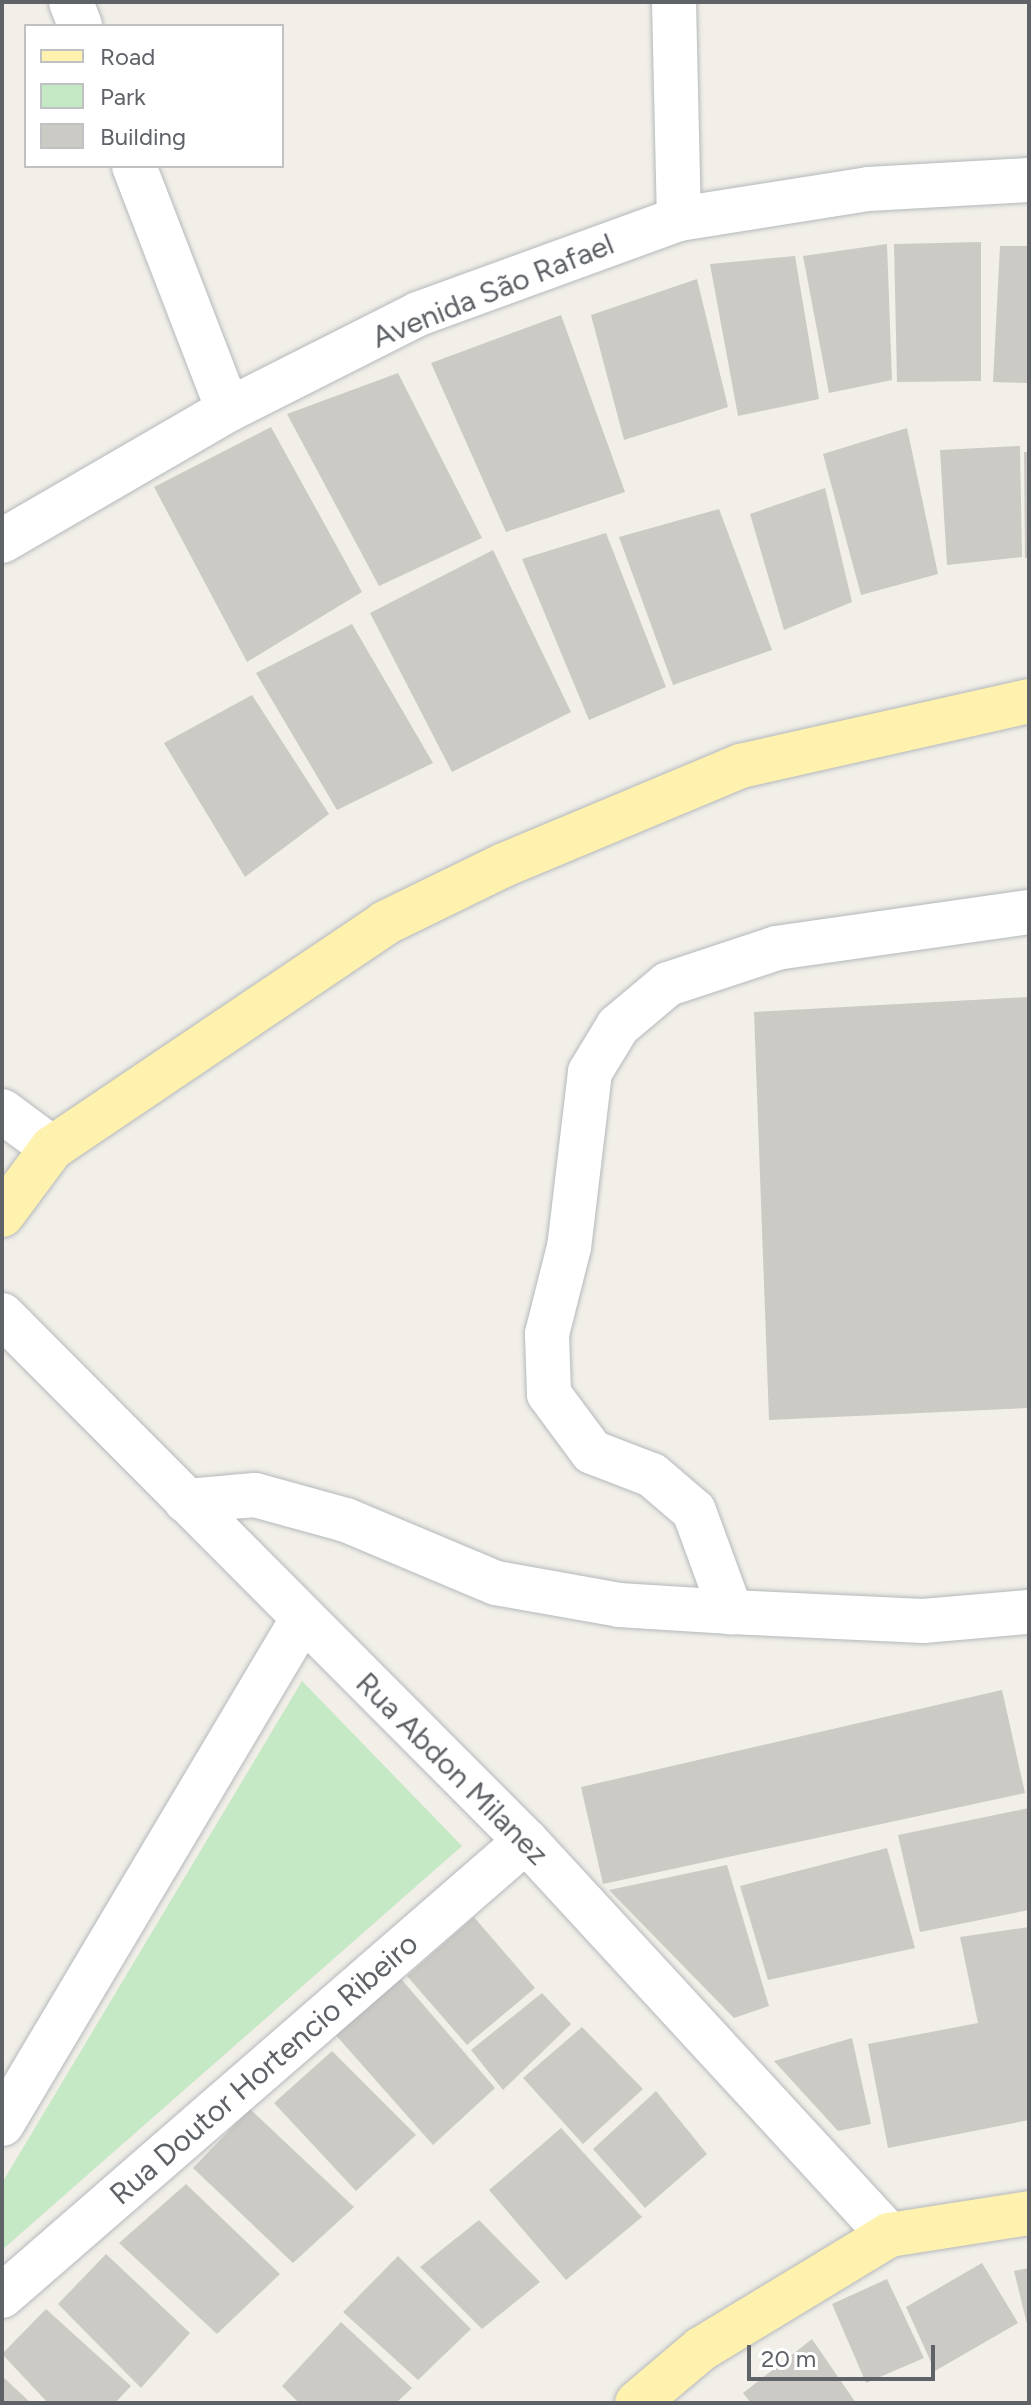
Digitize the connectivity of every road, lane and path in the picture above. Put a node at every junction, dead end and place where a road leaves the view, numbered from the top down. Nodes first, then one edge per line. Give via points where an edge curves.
1 (71, 2) edge
2 (674, 2) edge
3 (79, 24) edge
4 (135, 168) edge
5 (1029, 180) edge
6 (679, 219) junction
7 (228, 410) junction
8 (2, 541) edge
9 (1029, 701) edge
10 (1029, 912) edge
11 (2, 1111) edge
12 (52, 1148) junction
13 (2, 1215) edge
14 (2, 1315) edge
15 (186, 1501) junction
16 (731, 1612) junction
17 (1029, 1612) edge
18 (303, 1618) junction
19 (526, 1841) junction
20 (2, 2124) edge
21 (1029, 2213) edge
22 (889, 2235) junction
23 (2, 2296) edge
24 (637, 2403) edge

1 - 3 street
2 - 6 street
4 - 7 street
5 - 6 street, Avenida São Rafael via 868,189
6 - 7 street, Avenida São Rafael via 418,314
7 - 8 street, Avenida São Rafael
9 - 12 main road via 741,766 504,865 385,923
10 - 16 street via 777,948 668,984 618,1026 590,1072 569,1247 547,1334 549,1394 592,1452 652,1475 694,1511
11 - 12 street
12 - 13 main road
14 - 15 street, Rua Abdon Milanez
15 - 16 street via 255,1495 346,1520 496,1583 619,1605
15 - 18 street, Rua Abdon Milanez
16 - 17 street via 923,1621
18 - 19 street, Rua Abdon Milanez
18 - 20 street
19 - 22 street, Rua Abdon Milanez
19 - 23 street, Rua Doutor Hortencio Ribeiro
21 - 22 main road
22 - 24 main road via 701,2349

